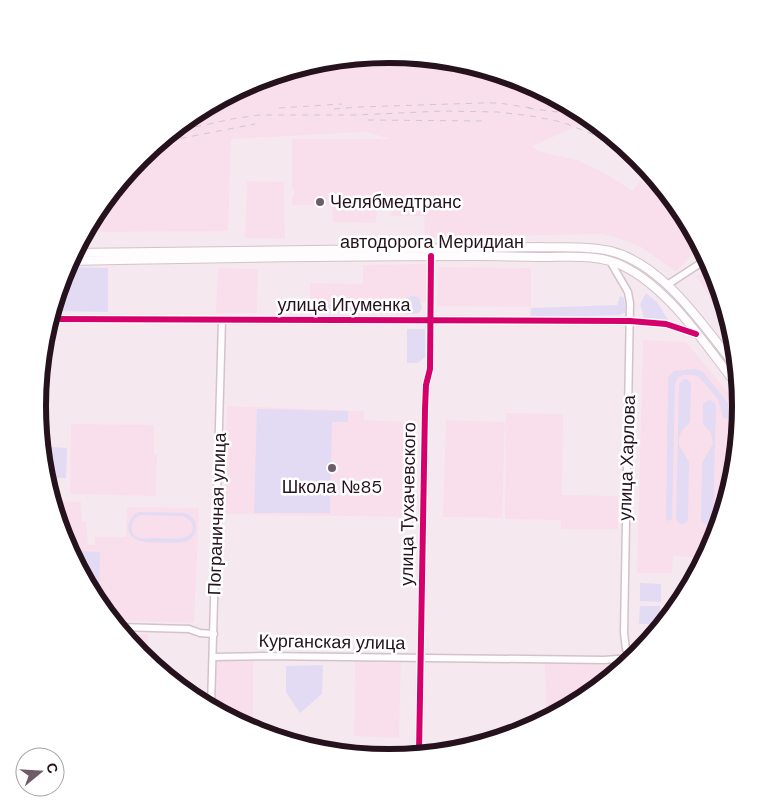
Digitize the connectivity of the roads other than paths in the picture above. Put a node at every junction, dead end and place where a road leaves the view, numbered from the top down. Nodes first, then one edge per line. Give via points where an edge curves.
1 (83, 253) edge
2 (431, 256) junction
3 (79, 261) edge
4 (610, 261) junction
5 (700, 263) edge
6 (667, 285) junction
7 (58, 319) edge
8 (222, 320) junction
9 (430, 320) junction
10 (630, 320) junction
11 (696, 334) junction
12 (728, 357) edge
13 (730, 377) edge
14 (127, 627) edge
15 (214, 634) junction
16 (627, 652) edge
17 (213, 657) junction
18 (420, 658) junction
19 (620, 659) edge
20 (211, 699) edge
21 (419, 747) edge

1 - 6 main road, автодорога Меридиан via 588,248 611,252 640,264
2 - 3 main road, автодорога Меридиан
2 - 4 main road, автодорога Меридиан via 577,257
2 - 9 street, улица Тухачевского
4 - 10 street, улица Харлова via 628,292
4 - 11 main road, автодорога Меридиан via 641,277 660,292
5 - 6 street
6 - 12 main road, автодорога Меридиан
7 - 8 street, улица Игуменка
8 - 9 street, улица Игуменка
8 - 15 street, Пограничная улица
9 - 10 street, улица Игуменка
9 - 18 street, улица Тухачевского
10 - 11 street, улица Игуменка via 666,324
10 - 16 street, улица Харлова via 624,634
11 - 13 main road, автодорога Меридиан
14 - 15 street via 189,629
15 - 17 street, Пограничная улица
17 - 18 street, Курганская улица
17 - 20 street, Пограничная улица
18 - 19 street, Курганская улица
18 - 21 street, улица Тухачевского

